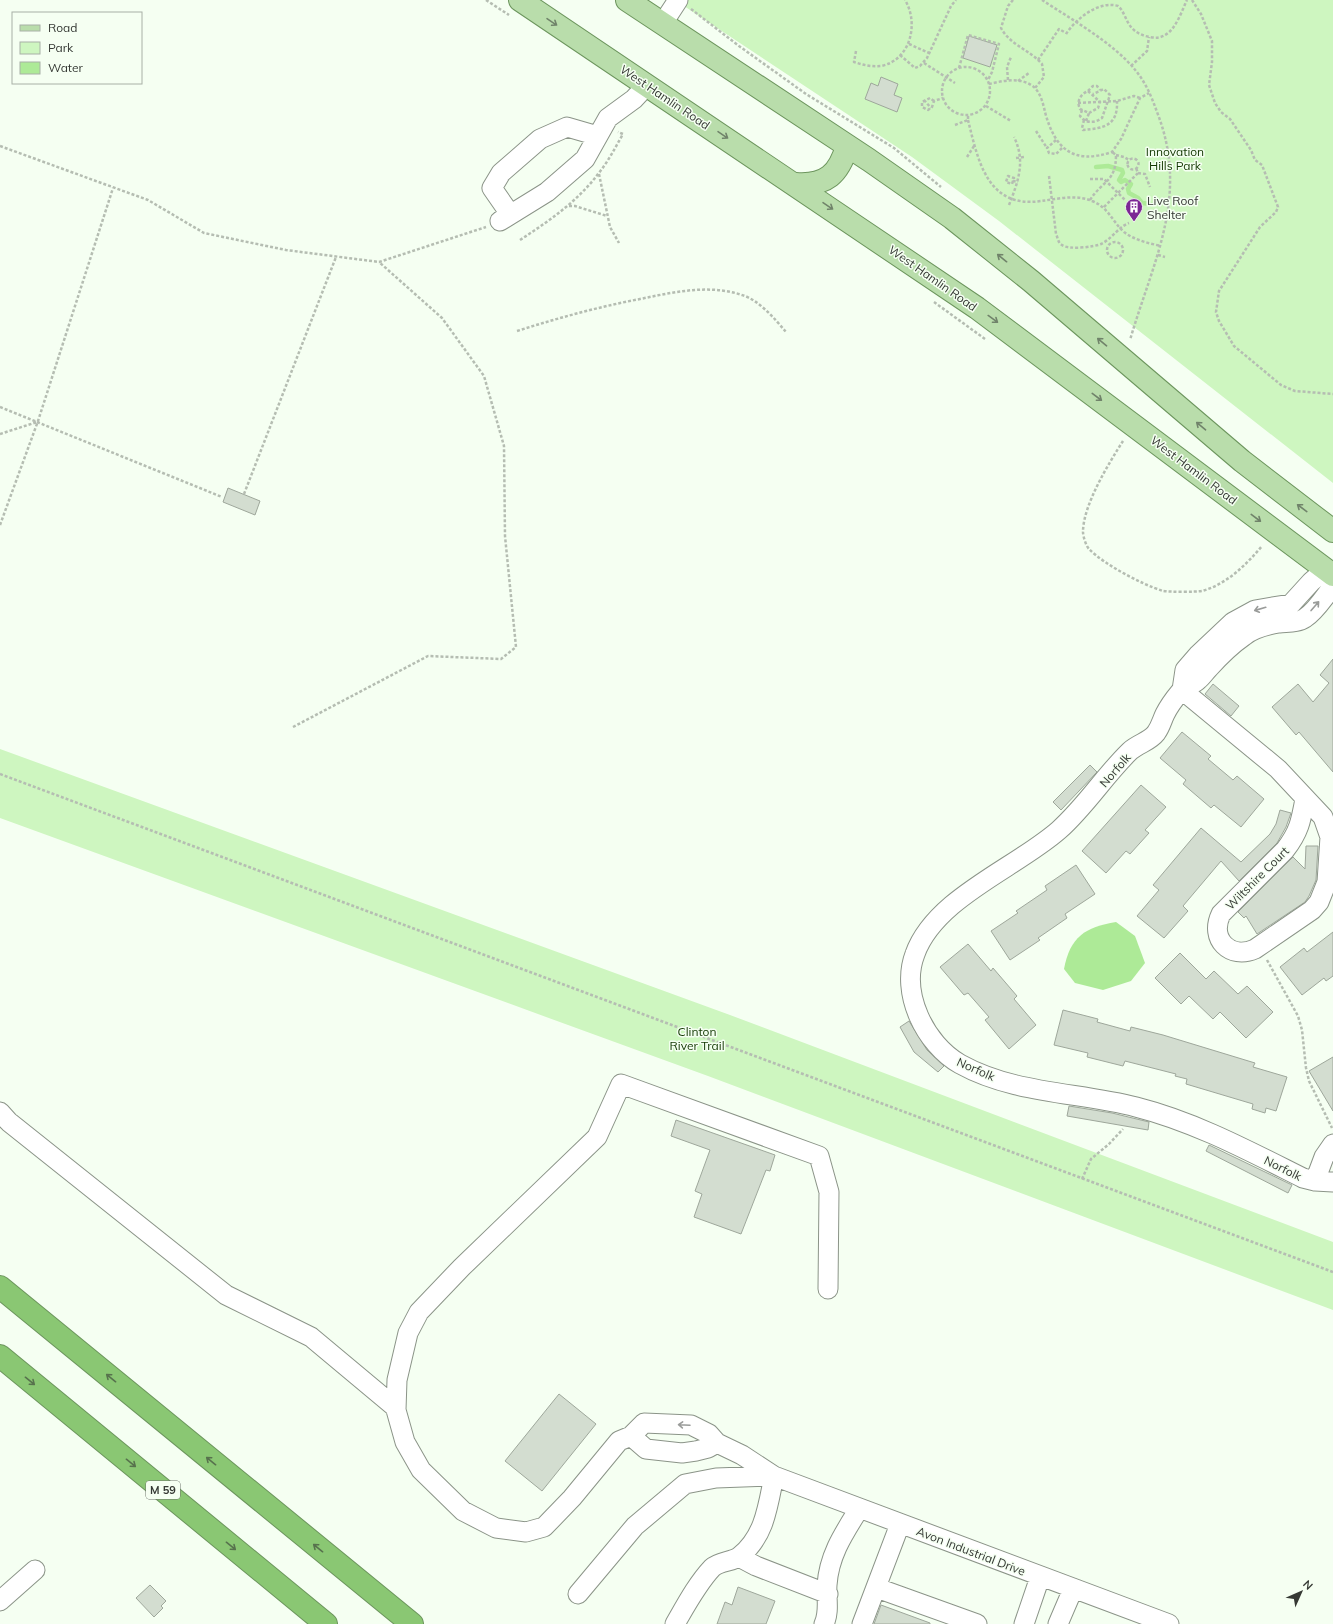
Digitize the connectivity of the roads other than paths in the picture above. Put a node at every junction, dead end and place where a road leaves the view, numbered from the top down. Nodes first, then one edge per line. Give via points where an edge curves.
1 (678, 0) edge
2 (640, 3) edge
3 (518, 4) edge
4 (663, 23) junction
5 (647, 85) junction
6 (598, 136) junction
7 (847, 146) junction
8 (796, 184) junction
9 (1333, 531) edge
10 (1331, 574) edge
11 (1182, 690) junction
12 (1304, 799) junction
13 (0, 1112) edge
14 (1333, 1144) edge
15 (1324, 1182) edge
16 (0, 1287) edge
17 (828, 1289) dead end
18 (0, 1356) edge
19 (396, 1408) junction
20 (631, 1436) junction
21 (717, 1443) junction
22 (774, 1476) junction
23 (860, 1509) junction
24 (900, 1524) junction
25 (739, 1557) junction
26 (35, 1570) dead end
27 (348, 1572) junction
28 (1040, 1577) junction
29 (877, 1588) junction
30 (1073, 1589) junction
31 (578, 1594) dead end
32 (828, 1594) junction
33 (0, 1601) edge
34 (326, 1624) edge
35 (412, 1624) edge
36 (420, 1624) edge
37 (674, 1624) edge
38 (824, 1624) edge
39 (862, 1624) edge
40 (977, 1624) edge
41 (1024, 1624) edge
42 (1058, 1624) edge
43 (1168, 1624) edge

1 - 4 street
2 - 4 main road
3 -> 5 main road, West Hamlin Road
4 - 7 main road
5 - 6 street via 634,99 608,118
5 -> 8 main road, West Hamlin Road
6 - 6 street via 585,159 546,192 505,218 492,188 501,173 540,139 567,127
7 - 8 main road via 840,165 830,176 815,184
9 -> 7 main road via 1242,461 998,254 928,201
8 -> 10 main road, West Hamlin Road via 990,317
10 - 11 street, Norfolk via 1311,582 1295,601 1290,614 1265,608 1243,616 1214,651 1199,680
11 - 12 street, Wiltshire Court via 1278,769
11 - 15 street, Norfolk via 1154,735 1130,751 1058,832 957,902 933,923 920,943 911,968 915,1004 929,1035 950,1057 962,1065 1007,1082 1044,1091 1099,1099 1170,1116 1210,1131 1303,1178
12 - 12 street, Wiltshire Court via 1323,818 1328,828 1330,852 1327,882 1319,902 1312,910 1247,953 1229,949 1219,937 1217,923 1221,914 1286,850 1299,829
13 - 19 street via 8,1122 226,1295 311,1337
14 - 15 street, Norfolk via 1324,1157
27 -> 16 highway
17 - 19 street via 829,1192 819,1156 621,1084 597,1137 462,1267 420,1312 408,1333 397,1380
18 -> 34 highway, M 59
19 - 20 street via 405,1442 421,1470 463,1511 496,1528 526,1532 544,1527 572,1498 619,1441
20 - 21 street via 646,1449 682,1453 696,1452
21 -> 20 street via 709,1434 691,1425 644,1423
21 - 22 street via 742,1455
22 - 23 street, Avon Industrial Drive
22 - 25 street via 766,1517 755,1541
22 - 31 street via 716,1478 685,1484 635,1526
23 - 24 street, Avon Industrial Drive
23 - 32 street via 840,1538 833,1555 827,1584
24 - 28 street, Avon Industrial Drive
24 - 29 street
25 - 32 street
25 - 37 street via 713,1566 689,1598
26 - 33 street
27 - 35 highway
27 - 36 highway
28 - 30 street, Avon Industrial Drive
28 - 41 street
29 - 39 street
29 - 40 street
30 - 42 street
30 - 43 street, Avon Industrial Drive
32 - 38 street

